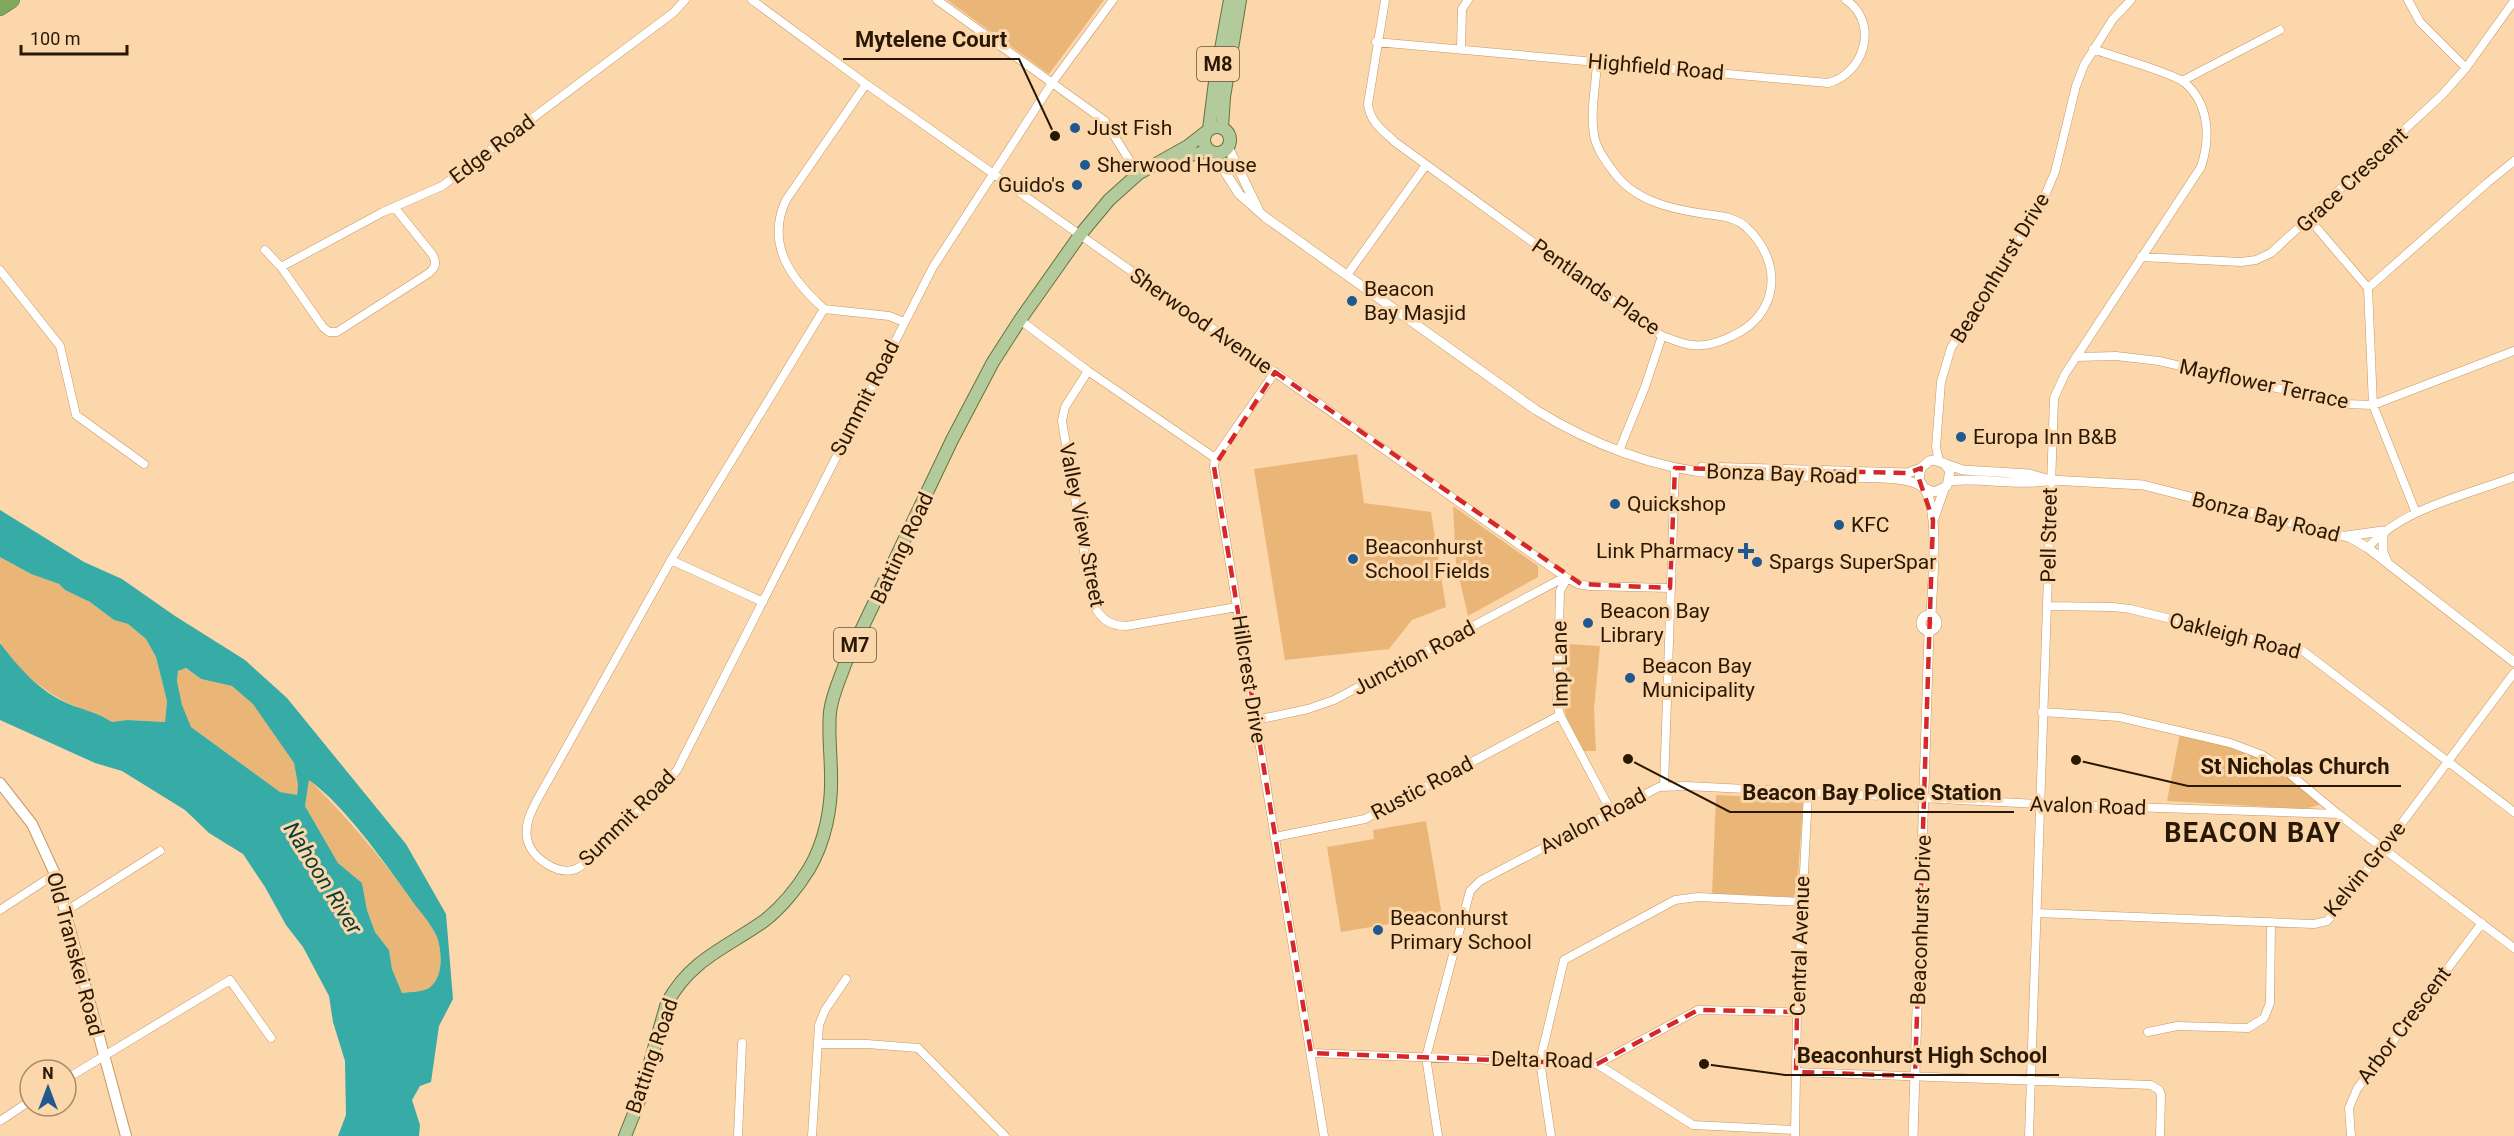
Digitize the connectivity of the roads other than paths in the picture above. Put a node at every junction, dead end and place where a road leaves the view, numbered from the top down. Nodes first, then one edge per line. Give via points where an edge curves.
1 (12, 0) edge
2 (685, 0) edge
3 (752, 0) edge
4 (937, 0) edge
5 (1113, 0) edge
6 (1230, 0) edge
7 (1240, 0) edge
8 (1385, 0) edge
9 (1468, 0) edge
10 (1846, 0) edge
11 (2131, 0) edge
12 (2408, 0) edge
13 (2514, 1) edge
14 (0, 8) edge
15 (2280, 30) dead end
16 (1376, 42) junction
17 (1461, 48) junction
18 (2093, 49) junction
19 (1597, 62) junction
20 (2466, 68) junction
21 (2182, 81) junction
22 (1052, 83) junction
23 (866, 84) junction
24 (1212, 129) junction
25 (1228, 147) junction
26 (1211, 152) junction
27 (2514, 161) edge
28 (1426, 165) junction
29 (1153, 166) junction
30 (993, 173) junction
31 (1138, 174) junction
32 (395, 208) junction
33 (1258, 209) junction
34 (2310, 220) junction
35 (1080, 235) junction
36 (265, 250) dead end
37 (2141, 257) junction
38 (281, 267) junction
39 (0, 270) edge
40 (1347, 275) junction
41 (2368, 288) junction
42 (824, 309) junction
43 (1020, 320) junction
44 (904, 322) junction
45 (1662, 336) junction
46 (2514, 351) edge
47 (2076, 357) junction
48 (1088, 371) junction
49 (1275, 372) junction
50 (2373, 405) junction
51 (1936, 447) junction
52 (1619, 451) junction
53 (1215, 458) junction
54 (1942, 462) junction
55 (144, 464) dead end
56 (1922, 466) junction
57 (1675, 468) junction
58 (2514, 477) edge
59 (2050, 480) junction
60 (1947, 485) junction
61 (1924, 488) junction
62 (2416, 513) junction
63 (1933, 520) junction
64 (2383, 531) junction
65 (2344, 536) junction
66 (2367, 548) junction
67 (671, 560) junction
68 (2388, 564) junction
69 (1566, 578) junction
70 (1670, 588) junction
71 (763, 602) junction
72 (2047, 606) junction
73 (1238, 607) junction
74 (2514, 662) edge
75 (2514, 674) edge
76 (2042, 712) junction
77 (1560, 716) junction
78 (1256, 720) junction
79 (2449, 762) junction
80 (0, 783) edge
81 (1664, 786) junction
82 (1808, 793) junction
83 (1925, 798) junction
84 (2040, 804) junction
85 (1611, 811) junction
86 (2514, 812) edge
87 (2338, 814) junction
88 (1275, 837) junction
89 (2384, 848) junction
90 (160, 851) dead end
91 (55, 874) junction
92 (1802, 902) junction
93 (0, 910) edge
94 (66, 911) junction
95 (2037, 914) junction
96 (2271, 922) junction
97 (2481, 923) junction
98 (2514, 948) edge
99 (846, 979) dead end
100 (1797, 1012) junction
101 (2148, 1032) dead end
102 (271, 1038) dead end
103 (742, 1042) dead end
104 (818, 1044) junction
105 (1311, 1053) junction
106 (103, 1056) junction
107 (1426, 1058) junction
108 (1540, 1061) junction
109 (1597, 1064) junction
110 (78, 1072) edge
111 (1796, 1072) junction
112 (1915, 1076) junction
113 (2032, 1080) junction
114 (18, 1109) edge
115 (0, 1121) edge
116 (1795, 1133) edge
117 (126, 1136) edge
118 (625, 1136) edge
119 (738, 1136) edge
120 (812, 1136) edge
121 (1005, 1136) edge
122 (1324, 1136) edge
123 (1438, 1136) edge
124 (1551, 1136) edge
125 (1913, 1136) edge
126 (2029, 1136) edge
127 (2160, 1136) edge
128 (2351, 1136) edge

1 - 14 highway
2 - 32 street, Edge Road via 673,13 442,186
3 - 23 street, Sherwood Avenue
4 - 22 street
5 - 22 street, Summit Road
6 - 24 main road, M8 via 1215,82
7 - 24 main road, M8 via 1224,98
8 - 16 street
9 - 17 street via 1461,9
10 - 19 street, Highfield Road via 1863,20 1863,51 1854,68 1828,83
11 - 18 street, Beaconhurst Drive
12 - 20 street via 2420,22
13 - 20 street, Grace Crescent
15 - 21 street
16 - 17 street, Highfield Road
16 - 28 street, Pentlands Place via 1368,101 1370,115 1395,142
17 - 19 street, Highfield Road
18 - 21 street
18 - 51 street, Beaconhurst Drive via 2076,86 2047,193 1946,359
19 - 45 street, Pentlands Place via 1593,133 1617,176 1649,201 1737,221 1754,234 1771,273 1771,290 1764,310 1743,331 1722,341 1700,345
20 - 34 street, Grace Crescent via 2434,104
21 - 37 street, Pell Street via 2205,112 2204,157
22 - 30 street, Summit Road
22 - 31 street via 1105,121
23 - 30 street, Sherwood Avenue
23 - 42 street via 786,200 779,222 780,252 800,285
24 - 25 main road via 1229,134
24 - 26 main road via 1204,144
24 - 29 main road, Batting Road
25 - 26 main road via 1222,152
25 - 33 street, Bonza Bay Road
26 - 29 main road, Batting Road
26 - 33 street, Bonza Bay Road via 1239,194
27 - 41 street
28 - 40 street
28 - 45 street, Pentlands Place
29 - 31 main road, Batting Road / M7
30 - 35 street, Sherwood Avenue
30 - 44 street, Summit Road via 933,267
31 - 35 main road, Batting Road / M7 via 1109,200
32 - 38 street, Edge Road
32 - 38 street via 432,254 434,268 340,331 329,332 323,327
33 - 40 street, Bonza Bay Road
34 - 37 street, Grace Crescent via 2271,253 2256,260 2217,262
34 - 41 street
35 - 43 main road, Batting Road / M7
35 - 49 street, Sherwood Avenue
36 - 38 street
37 - 47 street, Pell Street
39 - 55 street via 60,346 76,415
40 - 52 street, Bonza Bay Road via 1536,411
41 - 50 street
42 - 44 street via 889,316
42 - 67 street, Summit Road
43 - 48 street
43 - 118 main road, Batting Road / M7 via 952,440 845,664 829,726 830,799 818,851 798,884 770,916 704,958 673,993
44 - 71 street, Summit Road
45 - 52 street
46 - 50 street, Mayflower Terrace
47 - 50 street, Mayflower Terrace via 2149,360 2346,404
47 - 59 street, Pell Street via 2054,398
48 - 53 street
48 - 73 street, Valley View Street via 1065,407 1062,421 1097,614 1121,626
49 - 53 street
49 - 69 street, Sherwood Avenue
50 - 62 street
51 - 54 street, Beaconhurst Drive
51 - 56 street
52 - 57 street, Bonza Bay Road
53 - 73 street, Hillcrest Drive
54 - 56 street via 1934,460
54 - 59 street, Bonza Bay Road via 1963,470 2029,474
54 - 60 street via 1950,471
56 - 57 street, Bonza Bay Road via 1908,472
56 - 61 street via 1918,479
57 - 61 street, Bonza Bay Road via 1718,474 1909,481
57 - 70 street
58 - 62 street
59 - 60 street, Bonza Bay Road via 1966,480
59 - 65 street, Bonza Bay Road via 2143,485
59 - 72 street, Pell Street
60 - 61 street via 1934,492
60 - 63 street
61 - 63 street
62 - 64 street
63 - 83 street, Beaconhurst Drive via 1930,615 1936,626 1929,631
64 - 65 street
64 - 66 street
64 - 68 street via 2383,552
65 - 66 street, Bonza Bay Road
66 - 68 street, Bonza Bay Road
67 - 71 street
67 - 71 street, Summit Road via 528,820 530,847 553,867 570,870 582,865 672,776
68 - 74 street, Bonza Bay Road
69 - 70 street, Sherwood Avenue via 1589,586
69 - 77 street, Imp Lane via 1560,591 1557,653
69 - 78 street, Junction Road via 1334,700
70 - 81 street
72 - 76 street, Pell Street
72 - 79 street, Oakleigh Road via 2130,609 2296,648 2318,660
73 - 78 street, Hillcrest Drive
75 - 79 street, Kelvin Grove
76 - 84 street, Pell Street
76 - 87 street via 2119,717 2230,743 2272,761
77 - 85 street, Imp Lane
77 - 88 street, Rustic Road via 1365,819
78 - 88 street, Hillcrest Drive
79 - 86 street, Oakleigh Road
79 - 89 street, Kelvin Grove
80 - 91 main road, Old Transkei Road via 28,818
81 - 82 street, Avalon Road
81 - 85 street, Avalon Road
82 - 83 street, Avalon Road
82 - 92 street, Central Avenue
83 - 84 street, Avalon Road
83 - 112 street, Beaconhurst Drive
84 - 87 street, Avalon Road
84 - 95 street, Pell Street
85 - 107 street, Avalon Road via 1472,888
87 - 89 street
88 - 105 street, Hillcrest Drive
89 - 96 street, Kelvin Grove via 2327,921
89 - 97 street
90 - 94 street
91 - 93 street
91 - 94 main road, Old Transkei Road
92 - 100 street, Central Avenue
92 - 108 street via 1698,897 1675,900 1570,956 1563,964
94 - 106 main road, Old Transkei Road
95 - 96 street, Kelvin Grove
95 - 113 street, Pell Street
96 - 101 street via 2270,1003 2268,1013 2259,1022 2248,1028 2176,1026
97 - 98 street
97 - 128 street, Arbor Crescent via 2356,1089 2349,1108
99 - 104 street via 820,1020
100 - 109 street, Delta Road via 1698,1010
100 - 111 street, Central Avenue
102 - 106 street via 230,980
103 - 119 street
104 - 120 street
104 - 121 street via 918,1048
105 - 107 street, Delta Road
105 - 122 street, Hillcrest Drive
106 - 110 street
106 - 117 main road, Old Transkei Road
107 - 108 street, Delta Road
107 - 123 street, Avalon Road
108 - 109 street, Delta Road
108 - 124 street
109 - 116 street via 1693,1125
111 - 112 street
111 - 116 street, Central Avenue
112 - 113 street
112 - 125 street, Beaconhurst Drive
113 - 126 street, Pell Street
113 - 127 street via 2155,1087 2161,1095
114 - 115 street

